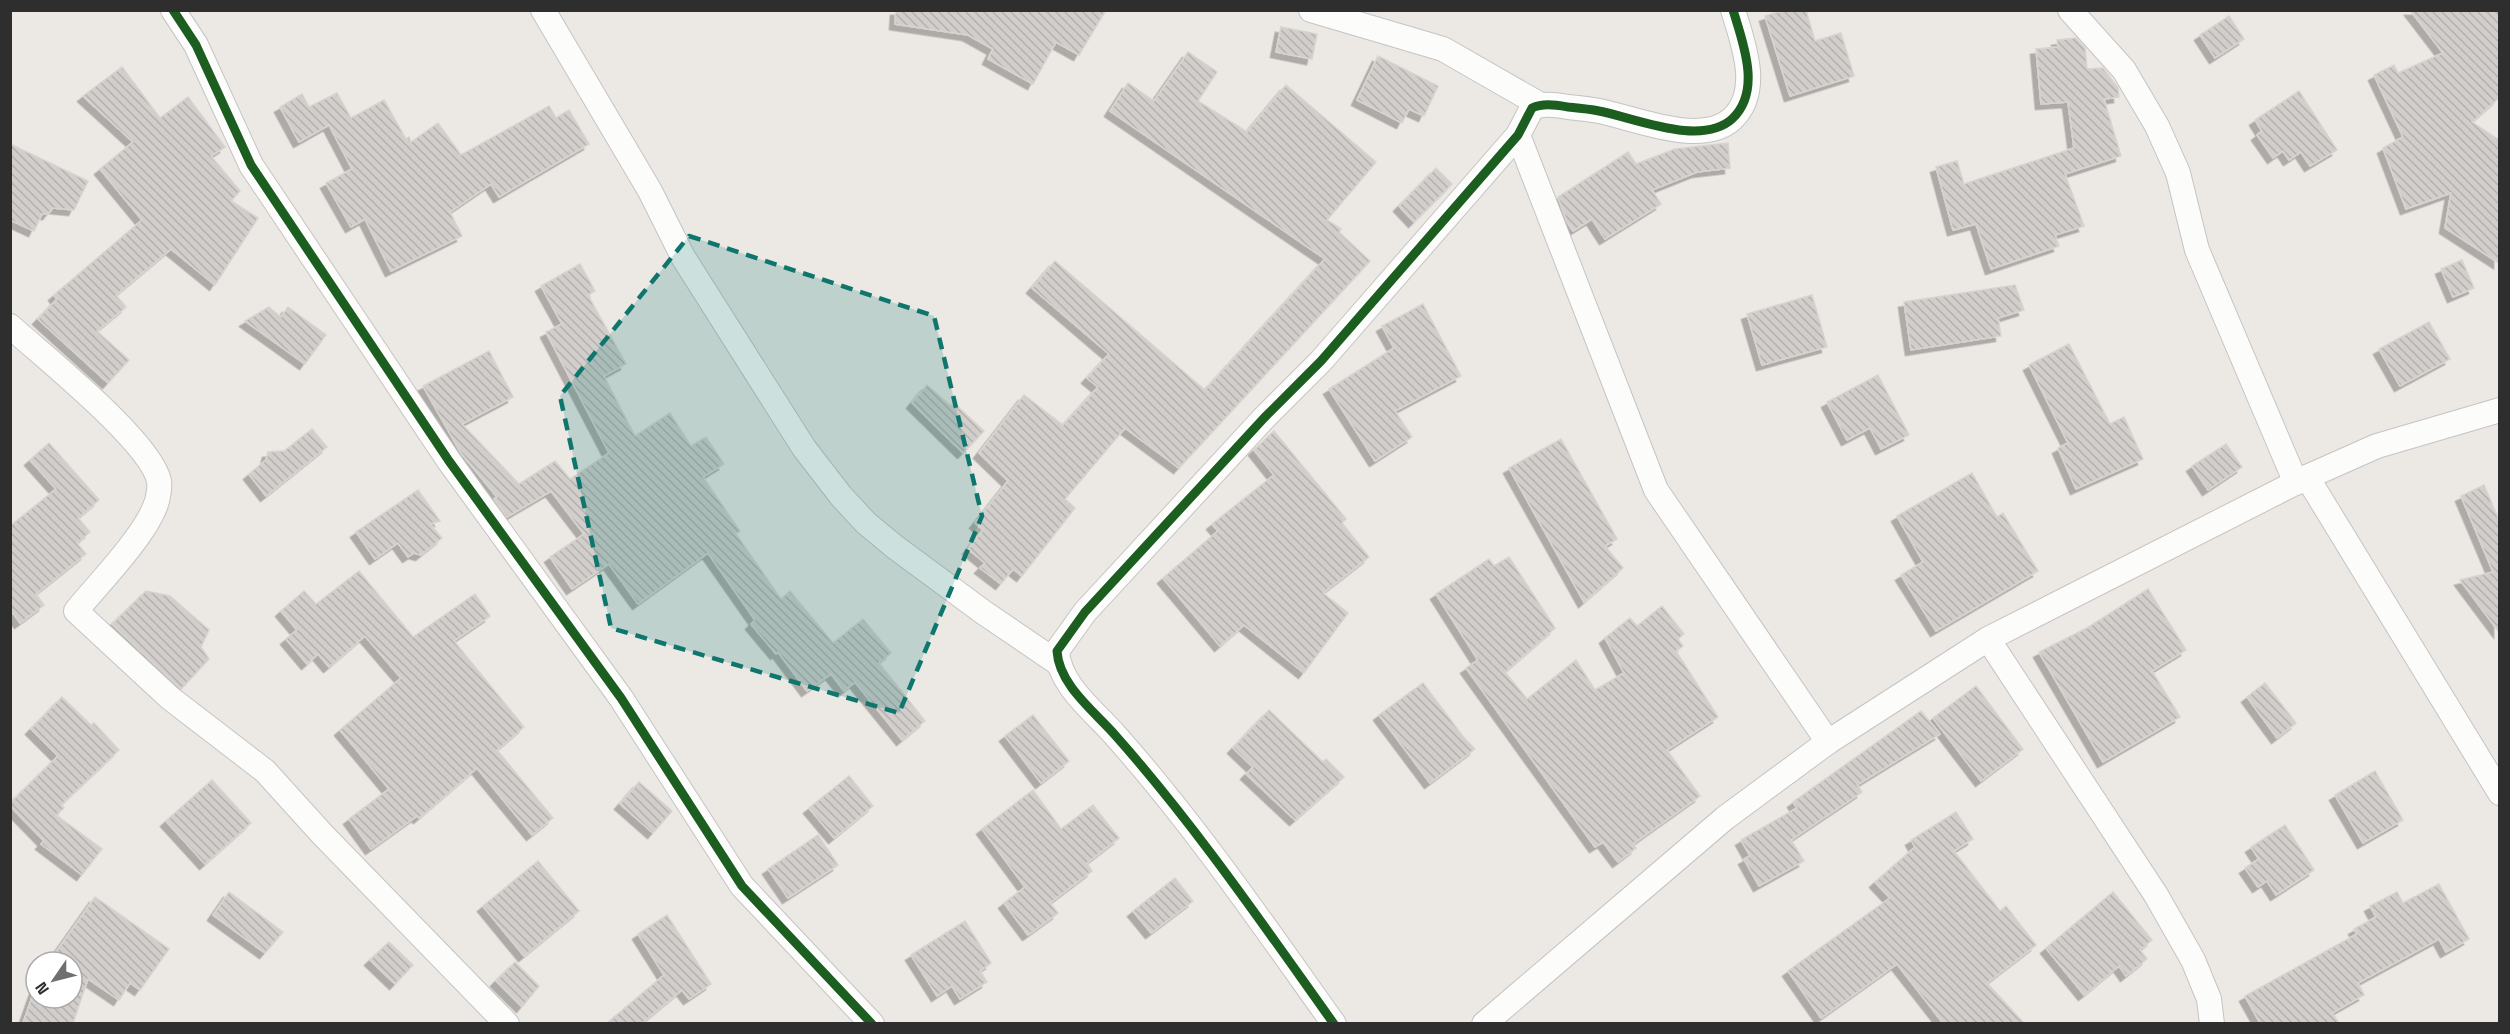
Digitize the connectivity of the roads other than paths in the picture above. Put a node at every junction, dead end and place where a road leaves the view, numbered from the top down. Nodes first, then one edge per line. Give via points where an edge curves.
1 (173, 10) edge
2 (543, 10) edge
3 (1311, 10) edge
4 (1733, 10) edge
5 (2070, 10) edge
6 (1539, 104) junction
7 (1518, 135) junction
8 (10, 326) edge
9 (2499, 410) edge
10 (2301, 480) junction
11 (1988, 639) junction
12 (1058, 663) junction
13 (1828, 742) junction
14 (2499, 793) edge
15 (507, 1023) edge
16 (872, 1023) edge
17 (1334, 1023) edge
18 (1484, 1023) edge
19 (2212, 1023) edge

1 - 16 street via 196,45 251,165 449,460 621,698 742,886
2 - 12 street via 650,191 683,257 804,448 841,496 895,546
3 - 6 street via 1443,49
4 - 6 street via 1747,57 1748,79 1740,111 1717,129 1663,128 1599,111
5 - 10 street via 2124,70 2157,126 2178,173 2197,250
6 - 7 street via 1532,108
7 - 12 street via 1321,361 1085,612 1057,651
7 - 13 street via 1656,490
8 - 15 street via 124,429 159,482 156,505 135,538 76,611 170,698 264,771
9 - 10 street via 2377,446
10 - 11 street
10 - 14 street
11 - 13 street
11 - 19 street via 2157,895 2193,960 2209,999
12 - 17 street via 1076,692 1144,767
13 - 18 street via 1725,818

